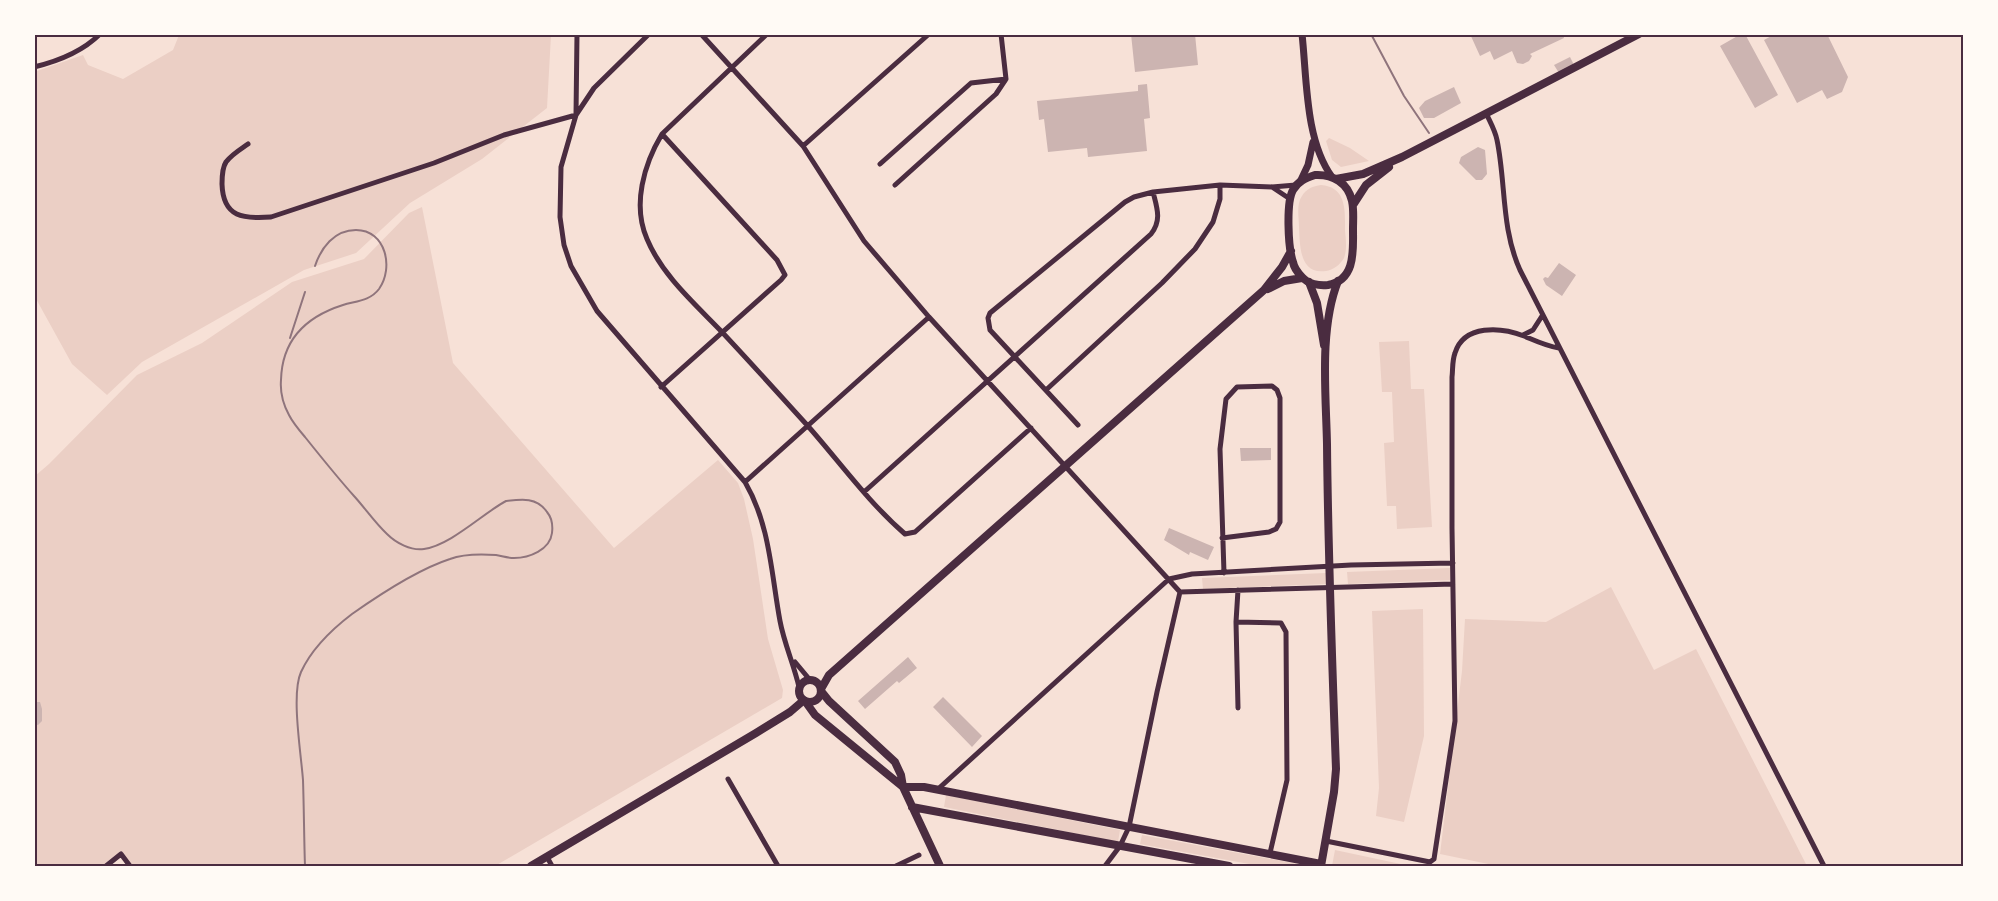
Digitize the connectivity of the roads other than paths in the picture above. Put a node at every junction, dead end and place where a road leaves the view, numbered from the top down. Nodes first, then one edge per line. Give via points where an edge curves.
1 (100, 34) edge
2 (577, 34) edge
3 (649, 34) edge
4 (701, 34) edge
5 (767, 34) edge
6 (929, 34) edge
7 (1001, 34) edge
8 (1302, 34) edge
9 (1639, 34) edge
10 (34, 67) edge
11 (731, 67) junction
12 (1006, 79) junction
13 (1486, 113) junction
14 (576, 116) junction
15 (662, 134) junction
16 (1313, 137) junction
17 (248, 144) dead end
18 (803, 146) junction
19 (1402, 157) junction
20 (880, 164) dead end
21 (1334, 178) junction
22 (1298, 183) junction
23 (895, 185) dead end
24 (1220, 185) junction
25 (1272, 187) junction
26 (1153, 192) junction
27 (1290, 199) junction
28 (1353, 205) junction
29 (1291, 251) junction
30 (1306, 280) junction
31 (1338, 281) junction
32 (1264, 290) junction
33 (1542, 316) junction
34 (929, 317) junction
35 (721, 332) junction
36 (1523, 335) junction
37 (1559, 348) junction
38 (1015, 357) junction
39 (1326, 358) junction
40 (988, 382) junction
41 (661, 387) junction
42 (1046, 390) junction
43 (1078, 424) dead end
44 (808, 426) junction
45 (1031, 428) junction
46 (1066, 467) junction
47 (745, 482) junction
48 (864, 492) junction
49 (1222, 538) junction
50 (1453, 563) junction
51 (1329, 567) junction
52 (1224, 573) junction
53 (1169, 579) junction
54 (1453, 584) junction
55 (1329, 588) junction
56 (1238, 590) junction
57 (1180, 592) junction
58 (1236, 622) junction
59 (791, 655) junction
60 (829, 675) junction
61 (811, 680) junction
62 (799, 687) junction
63 (821, 690) junction
64 (804, 701) junction
65 (1238, 708) dead end
66 (728, 779) dead end
67 (903, 787) junction
68 (938, 790) junction
69 (912, 807) junction
70 (1129, 827) junction
71 (1326, 841) junction
72 (1120, 846) junction
73 (1270, 853) junction
74 (919, 855) dead end
75 (547, 857) junction
76 (1430, 864) edge
77 (1321, 865) edge
78 (106, 867) edge
79 (130, 867) edge
80 (531, 867) edge
81 (552, 867) edge
82 (778, 867) edge
83 (896, 867) edge
84 (939, 867) edge
85 (1105, 867) edge
86 (1229, 867) edge
87 (1824, 867) edge

1 - 10 street via 75,53
2 - 14 street
3 - 14 street via 594,88
4 - 11 street
5 - 11 street
6 - 18 street
7 - 12 street
8 - 16 street
9 - 13 main road
11 - 15 street
11 - 18 street
12 - 20 street via 971,83
12 - 23 street via 996,94
13 - 19 main road
13 - 33 street via 1497,140 1512,253
14 - 17 street via 504,135 271,218 246,219 232,213 225,200 225,163
14 - 41 street via 561,167 559,190 570,266 597,311
15 - 35 street via 643,178 642,220 646,237 663,268
15 - 35 street via 777,260 785,275
16 - 21 street
16 - 22 street via 1309,161
18 - 34 street via 864,241
19 - 21 main road via 1363,174
19 - 28 main road via 1366,185
21 - 22 main road via 1315,175
21 - 28 main road via 1348,191
22 - 25 street
22 - 27 main road
24 - 25 street
24 - 26 street
24 - 42 street via 1214,222 1195,249
25 - 27 street
26 - 38 street via 1159,214 1151,234
26 - 38 street via 1125,202 990,313 990,330
27 - 29 main road
28 - 31 main road via 1353,257 1348,272
29 - 30 main road via 1294,267
29 - 32 main road
30 - 31 main road via 1322,285
30 - 32 main road via 1284,281
30 - 39 main road via 1319,313
31 - 39 main road via 1330,306
32 - 46 main road
33 - 36 street via 1533,330
33 - 37 street
34 - 40 street
34 - 44 street
35 - 41 street
35 - 44 street
36 - 37 street
36 - 50 street via 1482,330 1461,342 1455,354
37 - 87 street
38 - 40 street
38 - 42 street
39 - 51 main road
40 - 45 street
40 - 48 street
41 - 47 street
42 - 43 street
44 - 47 street
44 - 48 street
45 - 46 street
45 - 48 street via 909,535
46 - 53 street
46 - 60 main road
47 - 59 street via 765,528 779,619
49 - 49 street via 1220,449 1226,399 1237,387 1272,386 1280,398 1280,522 1269,532
49 - 52 street
50 - 51 street
50 - 54 street
51 - 52 street
51 - 55 main road
52 - 53 street
53 - 57 street
53 - 68 street
54 - 55 street
54 - 76 street via 1455,721 1434,859
55 - 56 street
55 - 71 main road via 1336,769
56 - 57 street
56 - 58 street
57 - 70 street
58 - 65 street
58 - 73 street via 1281,622 1286,632 1287,780
59 - 61 street
59 - 62 street
60 - 61 main road
60 - 63 main road
61 - 62 main road
61 - 63 main road
62 - 64 main road
63 - 64 main road via 815,701
63 - 67 main road via 895,762
64 - 67 main road via 815,715
64 - 75 main road
66 - 82 street
67 - 68 main road
67 - 69 main road
68 - 70 main road
69 - 72 main road
69 - 84 main road
70 - 72 street
70 - 73 main road
71 - 76 street
71 - 77 main road
72 - 85 street
72 - 86 main road
73 - 77 main road
74 - 83 street
75 - 80 main road
75 - 81 street
78 - 79 street via 121,854

